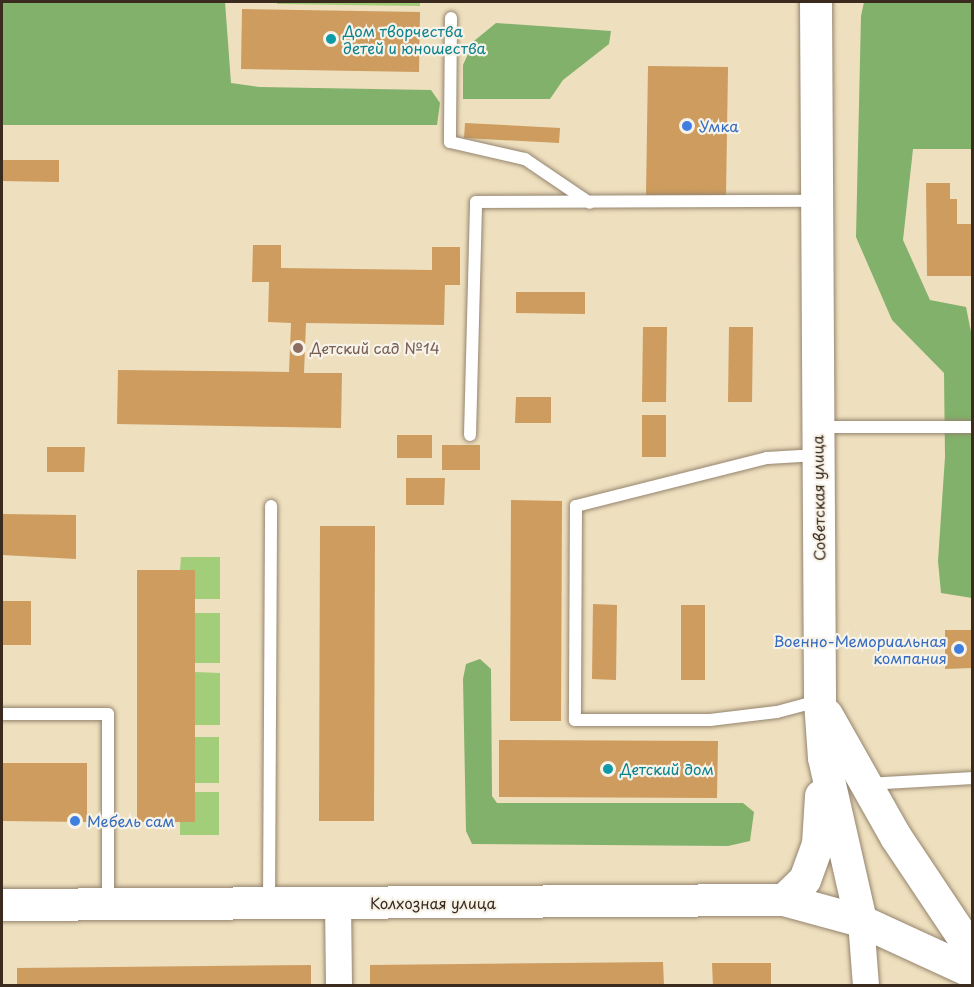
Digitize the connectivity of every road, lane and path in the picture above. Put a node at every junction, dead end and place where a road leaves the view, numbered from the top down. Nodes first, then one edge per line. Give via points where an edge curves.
1 (816, 2) edge
2 (451, 18) dead end
3 (817, 201) junction
4 (590, 203) junction
5 (972, 427) edge
6 (470, 435) dead end
7 (818, 441) junction
8 (271, 506) dead end
9 (820, 700) junction
10 (2, 714) edge
11 (824, 758) junction
12 (972, 778) edge
13 (864, 784) junction
14 (784, 900) junction
15 (338, 903) junction
16 (269, 904) junction
17 (2, 905) edge
18 (108, 905) junction
19 (861, 921) junction
20 (972, 951) edge
21 (972, 972) edge
22 (339, 986) edge
23 (866, 986) edge

1 - 3 street, Советская улица
2 - 4 lane via 450,142 525,159
3 - 4 lane
3 - 7 street, Советская улица
4 - 6 lane via 476,202
5 - 7 lane
7 - 9 street, Советская улица
7 - 9 lane via 767,458 576,506 575,720 710,720 777,712
8 - 16 lane
9 - 11 street
9 - 13 street, Советская улица
10 - 18 lane via 108,714
11 - 14 street via 818,844 805,880
11 - 19 street
12 - 13 lane
13 - 20 street, Советская улица
14 - 15 street, Колхозная улица
14 - 19 street, Колхозная улица
15 - 16 street, Колхозная улица
15 - 22 street
16 - 18 street, Колхозная улица
17 - 18 street, Колхозная улица
19 - 21 street, Колхозная улица
19 - 23 street

